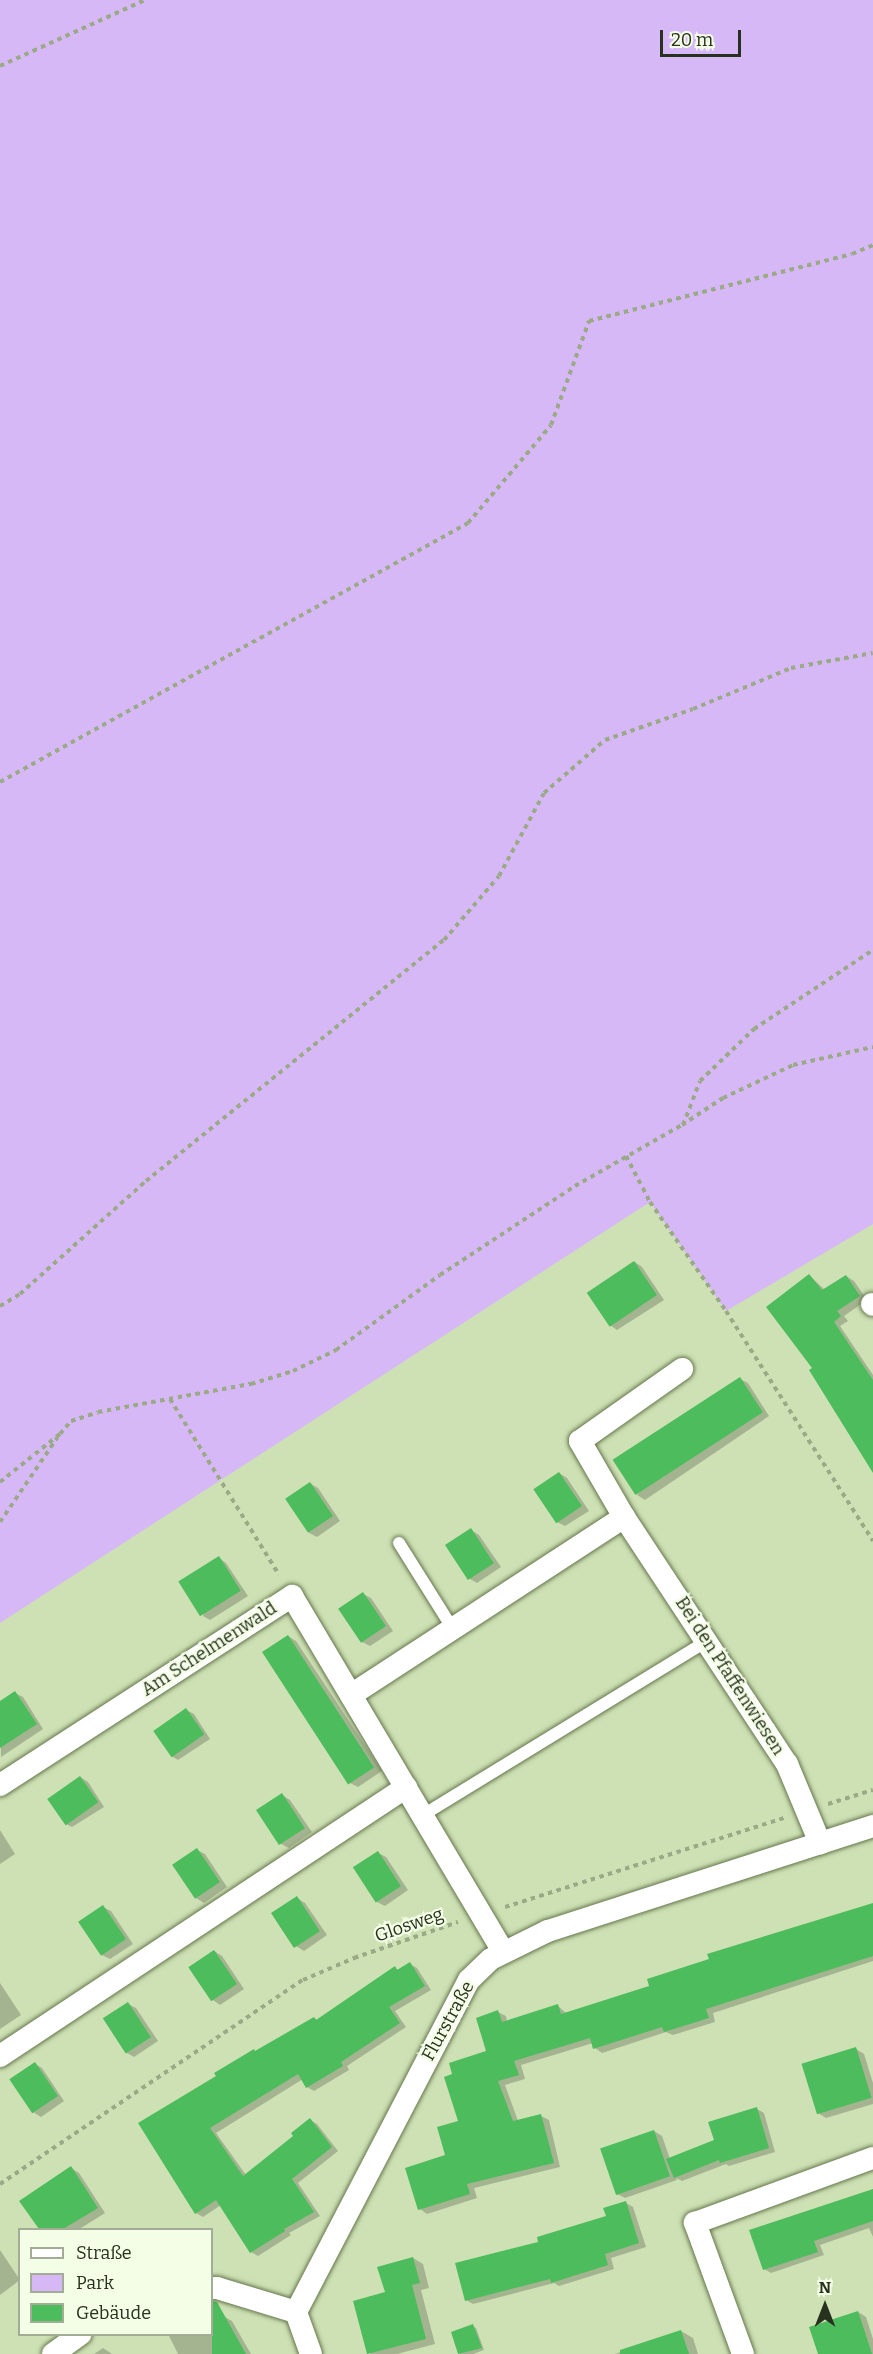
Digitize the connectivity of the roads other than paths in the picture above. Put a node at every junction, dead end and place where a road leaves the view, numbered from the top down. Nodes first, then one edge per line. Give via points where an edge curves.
1 (682, 1369) dead end
2 (624, 1517) junction
3 (399, 1543) dead end
4 (453, 1629) junction
5 (707, 1641) junction
6 (351, 1695) junction
7 (0, 1785) edge
8 (406, 1787) junction
9 (423, 1815) junction
10 (873, 1826) edge
11 (820, 1844) junction
12 (503, 1952) junction
13 (0, 2056) edge
14 (873, 2158) edge
15 (213, 2288) edge
16 (296, 2312) junction
17 (78, 2336) edge
18 (53, 2354) edge
19 (311, 2354) edge
20 (743, 2354) edge

1 - 2 street, Bei den Pfaffenwiesen via 580,1441
2 - 4 street
2 - 5 street, Bei den Pfaffenwiesen
3 - 4 lane
4 - 6 street
5 - 9 lane
5 - 11 street, Bei den Pfaffenwiesen via 787,1764
6 - 7 street, Am Schelmenwald via 292,1596
6 - 8 street, Am Schelmenwald
8 - 9 street, Am Schelmenwald
8 - 13 street
9 - 12 street, Am Schelmenwald
10 - 11 street, Flurstraße
11 - 12 street, Flurstraße via 548,1931
12 - 16 street, Flurstraße via 469,1980
14 - 20 street via 694,2223
15 - 16 street
16 - 19 street
17 - 18 street

